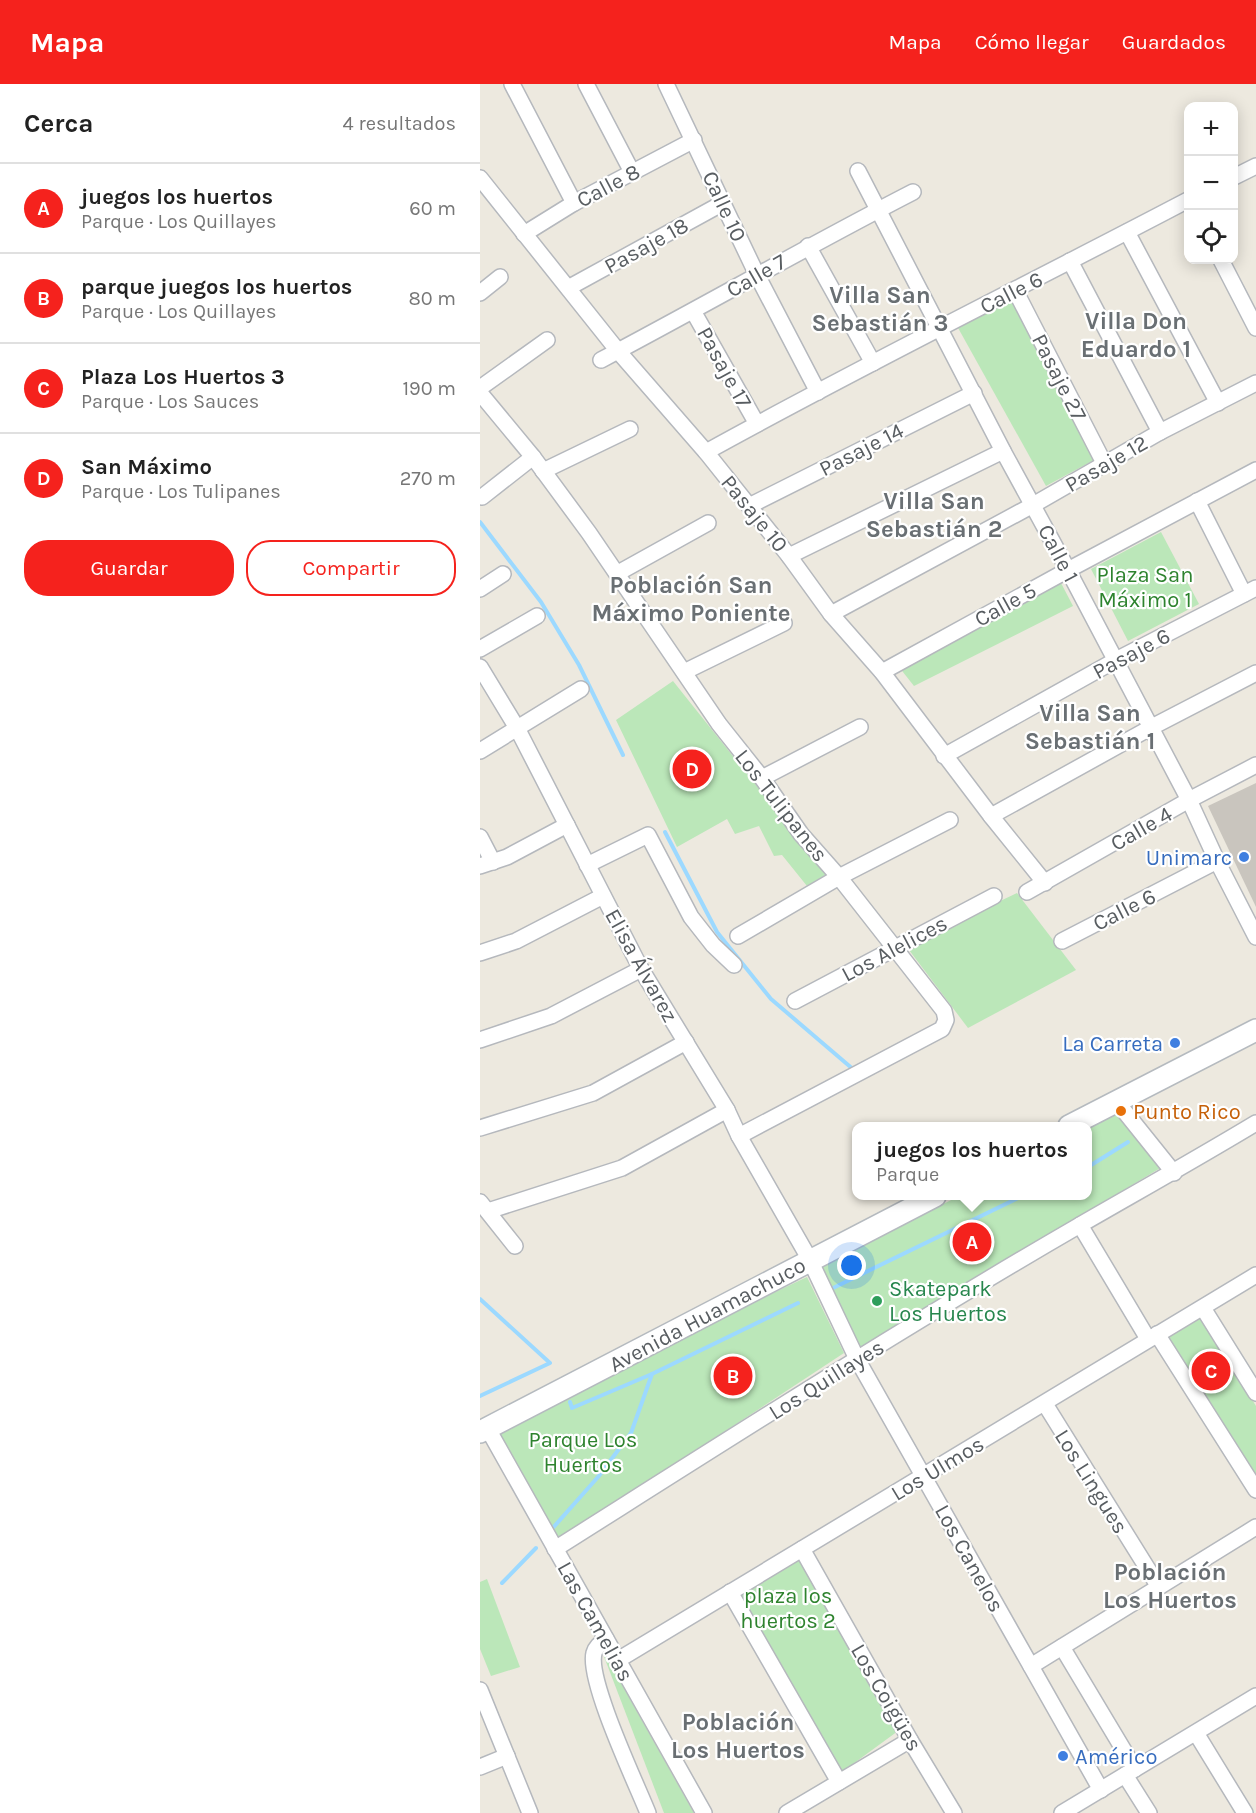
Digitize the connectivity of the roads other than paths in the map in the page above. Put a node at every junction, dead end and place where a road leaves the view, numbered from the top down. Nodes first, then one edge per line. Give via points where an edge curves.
1 (512, 84) edge
2 (586, 84) edge
3 (666, 84) edge
4 (694, 140) junction
5 (858, 171) dead end
6 (632, 172) junction
7 (1254, 172) edge
8 (1238, 176) edge
9 (480, 178) edge
10 (913, 192) dead end
11 (1184, 202) edge
12 (574, 203) junction
13 (723, 203) junction
14 (879, 210) junction
15 (1127, 232) junction
16 (524, 234) junction
17 (808, 246) junction
18 (1071, 261) junction
19 (1223, 264) edge
20 (757, 274) junction
21 (500, 277) dead end
22 (568, 288) junction
23 (1016, 290) junction
24 (480, 293) edge
25 (693, 311) junction
26 (940, 327) junction
27 (1256, 328) edge
28 (547, 340) dead end
29 (618, 351) junction
30 (601, 360) dead end
31 (873, 363) junction
32 (1256, 383) edge
33 (818, 392) junction
34 (974, 393) junction
35 (481, 395) edge
36 (1218, 403) junction
37 (757, 424) junction
38 (630, 429) dead end
39 (1160, 432) junction
40 (1003, 451) junction
41 (706, 452) junction
42 (533, 457) junction
43 (1104, 463) junction
44 (543, 471) junction
45 (1255, 473) edge
46 (482, 497) dead end
47 (1197, 501) junction
48 (1033, 504) junction
49 (749, 506) junction
50 (708, 524) dead end
51 (789, 556) junction
52 (1068, 570) junction
53 (618, 573) junction
54 (503, 574) dead end
55 (480, 589) edge
56 (1250, 591) edge
57 (831, 614) junction
58 (537, 616) dead end
59 (784, 623) dead end
60 (480, 649) edge
61 (1116, 660) junction
62 (480, 667) edge
63 (684, 672) junction
64 (882, 672) junction
65 (1256, 673) edge
66 (581, 689) dead end
67 (860, 727) dead end
68 (517, 728) junction
69 (1150, 728) junction
70 (480, 750) edge
71 (944, 756) junction
72 (1256, 765) edge
73 (762, 778) junction
74 (1189, 800) junction
75 (991, 816) junction
76 (950, 820) dead end
77 (567, 825) junction
78 (480, 837) edge
79 (1217, 861) junction
80 (487, 864) edge
81 (587, 865) junction
82 (839, 877) junction
83 (1045, 883) junction
84 (1027, 892) dead end
85 (603, 896) junction
86 (994, 896) dead end
87 (738, 936) dead end
88 (1256, 937) edge
89 (1062, 941) dead end
90 (894, 948) junction
91 (480, 953) edge
92 (734, 965) dead end
93 (640, 969) junction
94 (795, 1001) dead end
95 (1256, 1030) edge
96 (480, 1040) edge
97 (686, 1042) junction
98 (1117, 1102) junction
99 (727, 1110) junction
100 (1077, 1122) edge
101 (1256, 1123) edge
102 (480, 1128) edge
103 (739, 1136) junction
104 (1174, 1173) junction
105 (927, 1200) edge
106 (484, 1207) edge
107 (1080, 1225) junction
108 (515, 1246) dead end
109 (810, 1260) junction
110 (1256, 1275) edge
111 (1203, 1308) junction
112 (1153, 1337) junction
113 (857, 1359) junction
114 (1256, 1394) edge
115 (1045, 1404) junction
116 (484, 1431) edge
117 (924, 1475) junction
118 (1256, 1490) edge
119 (1256, 1527) edge
120 (555, 1548) junction
121 (802, 1549) junction
122 (1159, 1587) junction
123 (730, 1592) junction
124 (606, 1639) junction
125 (1062, 1647) junction
126 (618, 1660) junction
127 (1031, 1666) junction
128 (481, 1695) edge
129 (1256, 1696) edge
130 (1196, 1732) junction
131 (910, 1740) junction
132 (507, 1756) junction
133 (480, 1767) edge
134 (1130, 1772) junction
135 (840, 1782) junction
136 (1101, 1790) junction
137 (530, 1813) edge
138 (648, 1813) edge
139 (704, 1813) edge
140 (787, 1813) edge
141 (954, 1813) edge
142 (1062, 1813) edge
143 (1149, 1813) edge
144 (1245, 1813) edge

1 - 12 street
2 - 6 street
3 - 4 street, Calle 10
4 - 6 street, Calle 8
4 - 13 street, Calle 10
5 - 14 street, Calle 1
6 - 12 street, Calle 8
7 - 8 street
9 - 16 street, Pasaje 10
10 - 14 street, Calle 7
11 - 15 street, Calle 6
12 - 16 street, Calle 8
13 - 20 street, Calle 10
13 - 22 street, Pasaje 18
14 - 17 street, Calle 7
14 - 26 street, Calle 1
15 - 18 street, Calle 6
15 - 36 street
16 - 22 street, Pasaje 10
17 - 20 street, Calle 7
17 - 31 street
18 - 23 street, Calle 6
18 - 39 street
19 - 27 street
20 - 25 street, Calle 7
20 - 33 street, Calle 10
21 - 24 street
22 - 29 street, Pasaje 10
23 - 26 street, Calle 6
23 - 43 street, Pasaje 27
25 - 29 street, Calle 7
25 - 37 street, Pasaje 17
26 - 31 street, Calle 6
26 - 34 street, Calle 1
28 - 35 street
29 - 30 street, Calle 7
29 - 41 street, Pasaje 10
31 - 33 street, Calle 6
32 - 36 street, Pasaje 12
33 - 37 street, Calle 6
34 - 40 street, Calle 1
34 - 49 street, Pasaje 14
35 - 42 street, Los Tulipanes
36 - 39 street, Pasaje 12
37 - 41 street, Calle 6
38 - 44 street
39 - 43 street, Pasaje 12
40 - 48 street, Calle 1
40 - 51 street
41 - 49 street, Pasaje 10
42 - 44 street, Los Tulipanes
42 - 46 street
43 - 48 street, Pasaje 12
44 - 53 street, Los Tulipanes
45 - 47 street, Calle 5
47 - 52 street, Calle 5
47 - 56 street
48 - 52 street, Calle 1
48 - 57 street, Pasaje 12
49 - 51 street, Pasaje 10
50 - 53 street
51 - 57 street, Pasaje 10
52 - 61 street, Calle 1
52 - 64 street, Calle 5
53 - 63 street, Los Tulipanes
54 - 55 street
56 - 61 street, Pasaje 6
57 - 64 street, Pasaje 10
58 - 60 street
59 - 63 street
61 - 69 street, Calle 1
61 - 71 street, Pasaje 6
62 - 68 street, Elisa Álvarez
63 - 73 street, Los Tulipanes
64 - 71 street, Pasaje 10
65 - 69 street
66 - 68 street
67 - 73 street
68 - 70 street
68 - 77 street, Elisa Álvarez
69 - 74 street, Calle 1
69 - 75 street
71 - 75 street, Pasaje 10
72 - 74 street, Calle 4
73 - 82 street, Los Tulipanes via 801,834
74 - 79 street, Calle 1
74 - 83 street, Calle 4
75 - 83 street, Pasaje 10
76 - 82 street
77 - 80 street
77 - 81 street, Elisa Álvarez
78 - 80 street
79 - 88 street, Calle 1
79 - 89 street, Calle 6
81 - 85 street, Elisa Álvarez
81 - 92 street via 648,835 691,917
82 - 87 street
82 - 90 street, Los Tulipanes
83 - 84 street, Calle 4
85 - 91 street via 516,941
85 - 93 street, Elisa Álvarez
86 - 90 street, Los Alelices
90 - 94 street, Los Alelices
90 - 103 street, Los Tulipanes via 944,1011 942,1029
93 - 96 street via 551,1016
93 - 97 street, Elisa Álvarez
95 - 98 main road
97 - 99 street, Elisa Álvarez
97 - 102 street via 593,1093
98 - 100 main road
98 - 104 street
99 - 103 street, Elisa Álvarez
99 - 106 street via 622,1168
101 - 104 street, Los Quillayes
103 - 109 street, Elisa Álvarez
104 - 107 street, Los Quillayes
105 - 109 main road, Avenida Huamachuco
106 - 108 street
107 - 112 street
107 - 113 street, Los Quillayes
109 - 113 street, Los Canelos
109 - 116 main road, Avenida Huamachuco
110 - 111 street, Los Ulmos
111 - 112 street, Los Ulmos
111 - 114 street
112 - 115 street, Los Ulmos
112 - 118 street
113 - 117 street, Los Canelos
113 - 120 street, Los Quillayes
115 - 117 street, Los Ulmos
115 - 122 street, Los Lingues
116 - 120 street, Las Camelias
117 - 121 street, Los Ulmos
117 - 127 street, Los Canelos
119 - 122 street
120 - 124 street, Las Camelias
121 - 123 street, Los Ulmos
121 - 131 street, Los Coigües
122 - 125 street
123 - 126 street, Los Ulmos
123 - 135 street
124 - 126 street, Las Camelias
124 - 138 street via 594,1654 596,1678
125 - 127 street
125 - 134 street
126 - 139 street, Las Camelias
127 - 136 street, Los Canelos
128 - 132 street
129 - 130 street
130 - 134 street
130 - 144 street
131 - 135 street
131 - 141 street, Los Coigües
132 - 133 street
132 - 137 street
134 - 136 street
134 - 143 street
135 - 140 street
136 - 142 street

